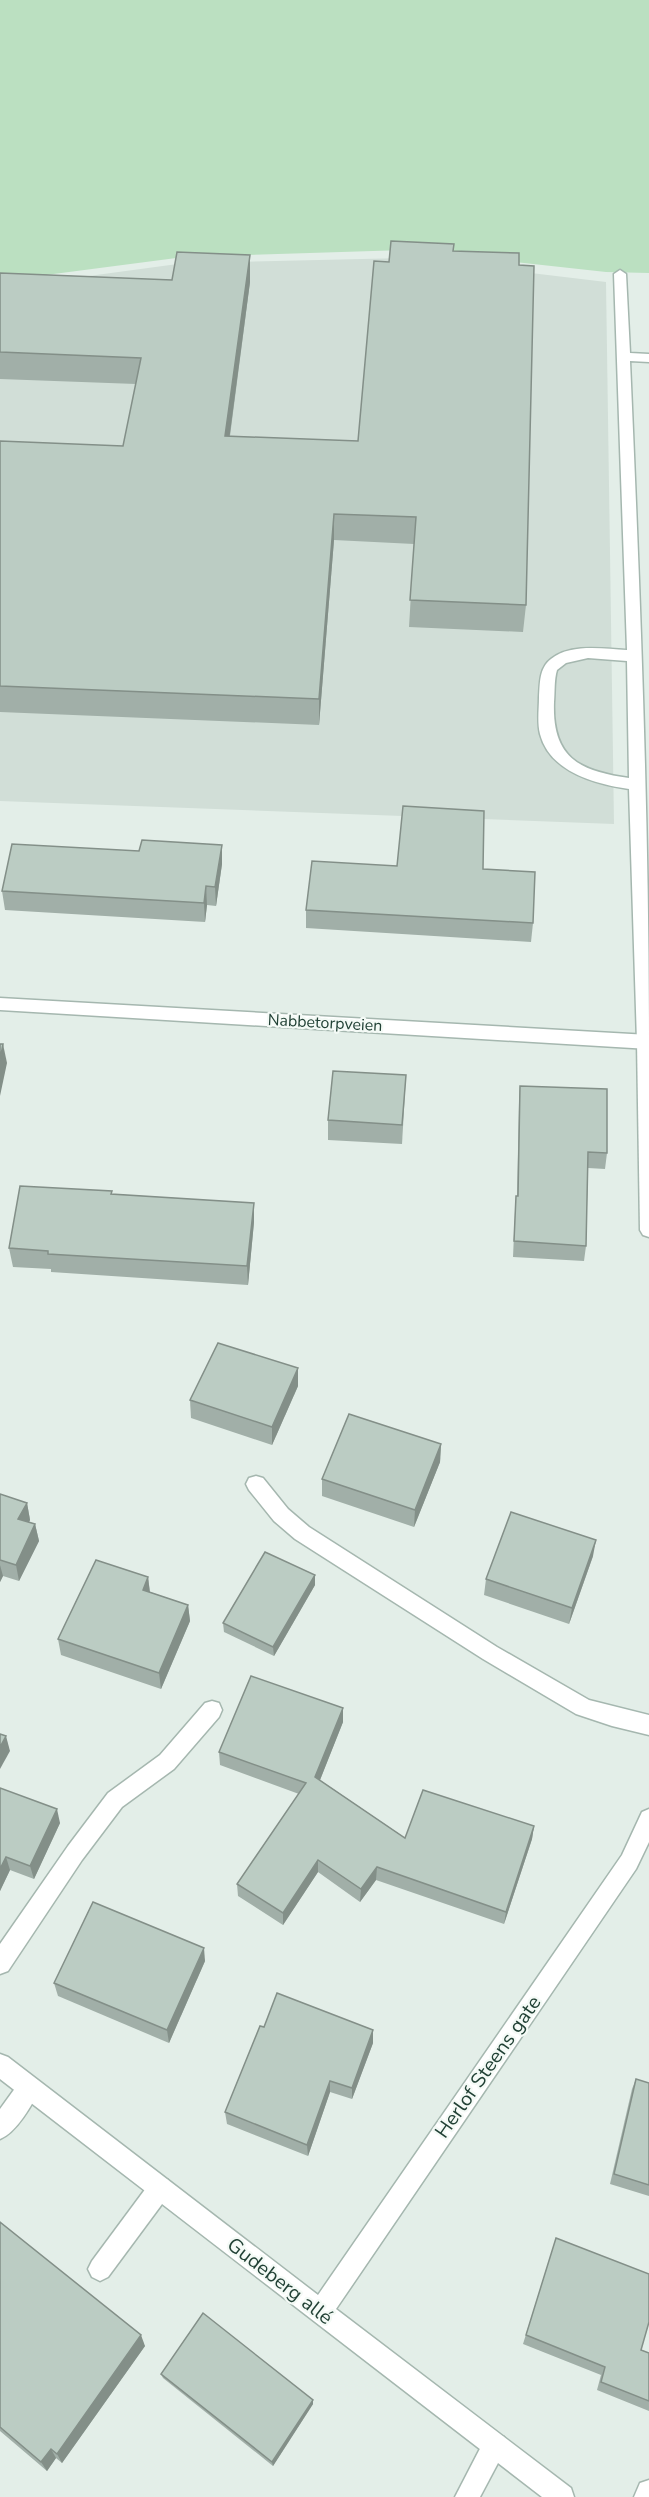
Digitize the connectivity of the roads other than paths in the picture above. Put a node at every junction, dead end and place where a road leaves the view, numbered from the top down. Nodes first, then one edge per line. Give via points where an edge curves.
1 (620, 274) dead end
2 (623, 357) junction
3 (649, 358) edge
4 (641, 610) edge
5 (634, 656) junction
6 (637, 784) junction
7 (646, 937) edge
8 (0, 1004) edge
9 (647, 1042) edge
10 (649, 1230) edge
11 (256, 1484) dead end
12 (212, 1710) dead end
13 (649, 1725) edge
14 (649, 1819) edge
15 (0, 1963) edge
16 (0, 2065) edge
17 (29, 2088) junction
18 (0, 2128) edge
19 (160, 2188) junction
20 (100, 2269) dead end
21 (320, 2312) junction
22 (495, 2446) junction
23 (649, 2492) edge
24 (466, 2497) edge
25 (562, 2497) edge
26 (646, 2497) edge

1 - 2 street
2 - 3 street
2 - 4 street
4 - 5 street
5 - 6 street
5 - 6 street via 585,653 561,658 551,666 547,677 546,728 561,757 610,782
6 - 7 street
7 - 9 street via 642,1003
8 - 9 street, Nabbetorpveien
9 - 10 street
11 - 13 street via 302,1533 490,1653 584,1707
12 - 15 street via 167,1762 116,1800
14 - 21 street, Herlof Steens gate via 629,1863
16 - 17 street, Gudeberg allé
17 - 18 street
17 - 19 street, Gudeberg allé
19 - 20 street
19 - 21 street, Gudeberg allé
21 - 22 street, Gudeberg allé
22 - 24 street
22 - 25 street, Gudeberg allé
23 - 26 street

